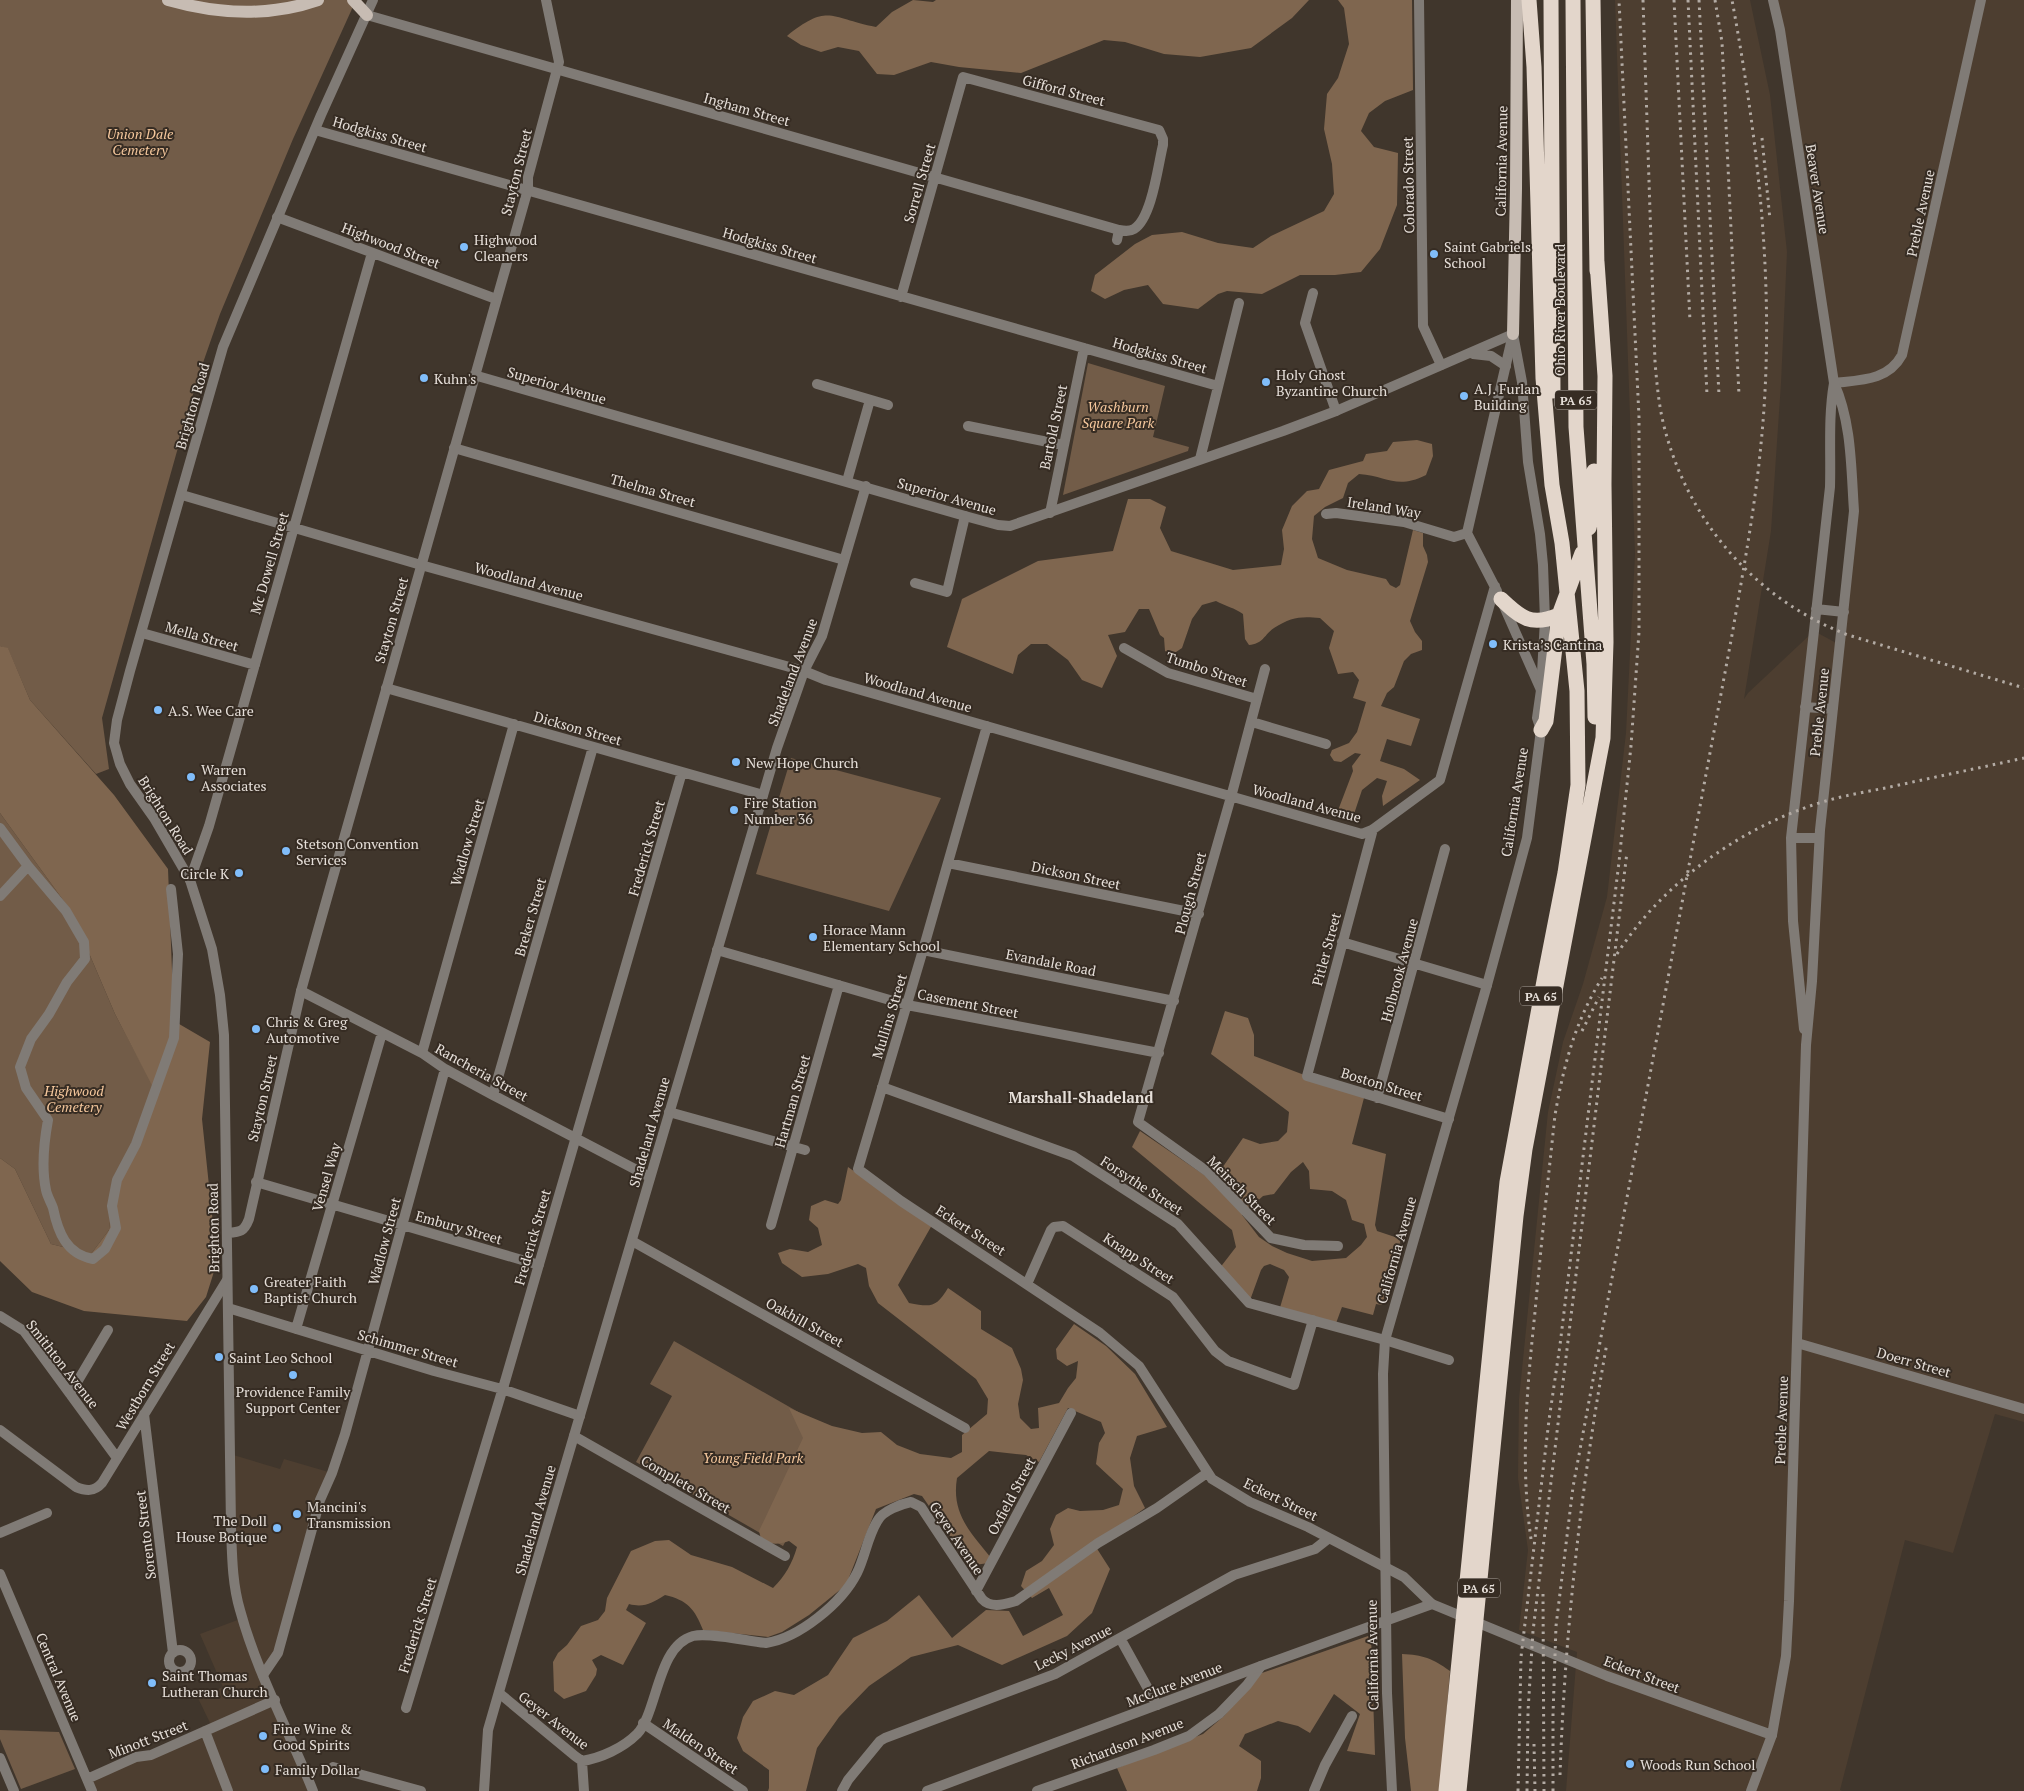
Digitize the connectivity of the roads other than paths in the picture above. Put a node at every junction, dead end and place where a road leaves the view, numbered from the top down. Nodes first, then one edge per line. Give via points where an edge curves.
1 (168, 0) edge
2 (318, 0) edge
3 (353, 0) edge
4 (373, 0) edge
5 (546, 0) edge
6 (1419, 0) edge
7 (1517, 0) edge
8 (1529, 0) edge
9 (1551, 0) edge
10 (1574, 0) edge
11 (1593, 0) edge
12 (1773, 0) edge
13 (1981, 0) edge
14 (367, 15) junction
15 (558, 70) junction
16 (963, 77) joint
17 (315, 130) junction
18 (934, 178) junction
19 (528, 189) junction
20 (277, 217) junction
21 (1118, 235) joint
22 (372, 253) junction
23 (1597, 262) junction
24 (1313, 294) dead end
25 (901, 296) junction
26 (496, 299) junction
27 (1239, 303) dead end
28 (1513, 334) junction
29 (1084, 348) junction
30 (1467, 354) junction
31 (1441, 365) junction
32 (1506, 366) junction
33 (474, 375) junction
34 (1834, 383) junction
35 (817, 384) dead end
36 (1218, 386) junction
37 (870, 400) junction
38 (888, 405) dead end
39 (1336, 411) junction
40 (968, 426) dead end
41 (1063, 445) junction
42 (454, 448) junction
43 (1200, 459) junction
44 (847, 481) junction
45 (866, 486) junction
46 (182, 495) junction
47 (1050, 513) junction
48 (1326, 514) dead end
49 (965, 516) junction
50 (294, 528) junction
51 (1467, 533) junction
52 (1562, 543) junction
53 (844, 560) junction
54 (421, 565) junction
55 (915, 583) dead end
56 (1498, 592) junction
57 (1816, 609) junction
58 (1844, 612) junction
59 (1554, 619) junction
60 (142, 633) junction
61 (1124, 648) dead end
62 (255, 665) junction
63 (1265, 669) dead end
64 (804, 671) junction
65 (386, 688) junction
66 (1541, 690) junction
67 (1257, 699) junction
68 (1806, 707) junction
69 (1833, 709) junction
70 (1252, 722) junction
71 (514, 724) junction
72 (987, 726) junction
73 (1540, 730) junction
74 (1326, 744) dead end
75 (593, 747) junction
76 (682, 772) junction
77 (763, 795) junction
78 (1231, 797) junction
79 (1590, 799) junction
80 (0, 828) edge
81 (1373, 829) junction
82 (1790, 838) junction
83 (1819, 838) junction
84 (1445, 849) dead end
85 (948, 863) junction
86 (28, 866) junction
87 (190, 880) junction
88 (171, 889) dead end
89 (0, 896) edge
90 (1198, 914) junction
91 (1342, 942) junction
92 (717, 950) junction
93 (924, 950) junction
94 (1415, 964) junction
95 (839, 985) junction
96 (1487, 985) junction
97 (301, 991) junction
98 (1174, 1001) junction
99 (907, 1005) junction
100 (382, 1033) junction
101 (1806, 1045) junction
102 (422, 1053) junction
103 (1159, 1053) junction
104 (445, 1069) junction
105 (1307, 1076) joint
106 (882, 1087) junction
107 (493, 1095) junction
108 (1378, 1098) junction
109 (669, 1112) junction
110 (1449, 1119) junction
111 (1138, 1122) joint
112 (575, 1138) junction
113 (793, 1147) junction
114 (805, 1150) dead end
115 (858, 1169) joint
116 (650, 1177) junction
117 (256, 1182) junction
118 (332, 1205) junction
119 (403, 1225) junction
120 (771, 1225) dead end
121 (227, 1233) junction
122 (632, 1241) junction
123 (1338, 1246) dead end
124 (539, 1265) junction
125 (227, 1280) junction
126 (1027, 1284) junction
127 (228, 1308) junction
128 (0, 1316) edge
129 (1313, 1320) junction
130 (296, 1329) junction
131 (108, 1330) dead end
132 (1385, 1340) junction
133 (1797, 1343) junction
134 (368, 1351) junction
135 (1450, 1360) dead end
136 (502, 1389) junction
137 (70, 1394) junction
138 (2024, 1409) edge
139 (1071, 1413) dead end
140 (144, 1414) junction
141 (580, 1416) junction
142 (965, 1428) dead end
143 (0, 1430) edge
144 (574, 1436) junction
145 (1487, 1449) junction
146 (117, 1458) junction
147 (1207, 1473) junction
148 (48, 1513) dead end
149 (0, 1533) edge
150 (1328, 1538) junction
151 (785, 1556) dead end
152 (0, 1574) edge
153 (976, 1591) junction
154 (1432, 1604) junction
155 (1120, 1638) junction
156 (173, 1653) dead end
157 (1261, 1666) junction
158 (263, 1674) junction
159 (499, 1693) junction
160 (275, 1700) junction
161 (1157, 1705) junction
162 (406, 1708) dead end
163 (1352, 1716) dead end
164 (643, 1723) junction
165 (1459, 1725) junction
166 (205, 1730) junction
167 (1772, 1735) junction
168 (0, 1758) edge
169 (582, 1761) junction
170 (333, 1767) dead end
171 (87, 1779) junction
172 (14, 1791) edge
173 (92, 1791) edge
174 (228, 1791) edge
175 (313, 1791) edge
176 (421, 1791) edge
177 (484, 1791) edge
178 (584, 1791) edge
179 (743, 1791) edge
180 (842, 1791) edge
181 (927, 1791) edge
182 (1037, 1791) edge
183 (1314, 1791) edge
184 (1392, 1791) edge
185 (1446, 1791) edge
186 (1459, 1791) edge
187 (1751, 1791) edge

1 - 2 main road via 240,12 278,10
3 - 14 main road
4 - 14 street, Brighton Road
5 - 15 street, Stayton Street via 559,55
6 - 31 street, Colorado Street via 1424,326
7 - 28 main road, California Avenue
8 - 52 highway via 1534,67 1543,378 1552,485
9 - 52 highway, Ohio River Boulevard / PA 65 via 1554,423
10 - 79 highway, Ohio River Boulevard / PA 65 via 1576,427 1594,664 1594,766
11 - 23 highway
12 - 34 street, Beaver Avenue
13 - 34 street, Preble Avenue via 1902,356 1887,374
14 - 15 street, Ingham Street
14 - 17 street, Brighton Road
15 - 18 street, Ingham Street
15 - 19 street, Stayton Street via 528,177
16 - 18 street, Sorrell Street
16 - 21 street, Gifford Street via 1159,130 1163,145 1148,207 1138,226
17 - 19 street, Hodgkiss Street
17 - 20 street, Brighton Road
18 - 21 street, Ingham Street
18 - 25 street, Sorrell Street
19 - 25 street, Hodgkiss Street
19 - 26 street, Stayton Street
20 - 22 street, Highwood Street
20 - 46 street, Brighton Road via 223,347
22 - 26 street, Highwood Street
22 - 50 street, Mc Dowell Street
23 - 59 highway via 1593,510 1588,535
23 - 79 highway via 1605,376 1606,642 1602,738
24 - 39 street via 1305,323
25 - 29 street, Hodgkiss Street
26 - 33 street, Stayton Street
27 - 36 street
28 - 30 street, Superior Avenue
28 - 32 street, California Avenue
28 - 59 street, California Avenue via 1522,382 1528,462
29 - 36 street, Hodgkiss Street
29 - 41 street, Bartold Street
30 - 31 street, Superior Avenue
30 - 32 street via 1491,356
31 - 39 street, Superior Avenue
32 - 51 street, California Avenue
33 - 42 street, Stayton Street
33 - 44 street, Superior Avenue
34 - 57 street, Preble Avenue via 1830,407 1830,488
34 - 58 street, Preble Avenue via 1843,403 1854,511
35 - 37 street
36 - 43 street
37 - 38 street
37 - 44 street
39 - 43 street, Superior Avenue
40 - 41 street
41 - 47 street, Bartold Street
42 - 53 street, Thelma Street
42 - 54 street, Stayton Street
43 - 47 street, Superior Avenue
44 - 45 street, Superior Avenue
45 - 49 street, Superior Avenue
45 - 53 street, Shadeland Avenue
46 - 50 street, Woodland Avenue
46 - 60 street, Brighton Road
47 - 49 street, Superior Avenue via 1010,526
48 - 51 street, Ireland Way via 1404,522 1454,537
49 - 55 street via 947,592
50 - 54 street, Woodland Avenue
50 - 62 street, Mc Dowell Street
51 - 56 street
52 - 145 highway, PA 65 via 1577,691 1578,785 1567,864 1507,1182
53 - 64 street, Shadeland Avenue via 822,636
54 - 64 street, Woodland Avenue
54 - 65 street, Stayton Street
56 - 59 highway via 1516,613 1527,619
56 - 66 street
56 - 81 street, Woodland Avenue via 1440,780
57 - 58 street
57 - 68 street, Preble Avenue
58 - 69 street, Preble Avenue
59 - 66 street, California Avenue
59 - 73 highway via 1546,721
60 - 62 street, Mella Street
60 - 87 street, Brighton Road via 117,720 114,743 130,784
61 - 67 street, Tumbo Street via 1168,673
62 - 87 street, Mc Dowell Street via 209,826
63 - 67 street, Plough Street
64 - 72 street, Woodland Avenue
64 - 77 street, Shadeland Avenue
65 - 71 street, Dickson Street
65 - 97 street, Stayton Street
66 - 73 street, California Avenue via 1537,718
67 - 70 street, Plough Street
68 - 69 street
68 - 82 street, Preble Avenue
69 - 83 street, Preble Avenue
70 - 74 street
70 - 78 street, Plough Street
71 - 75 street, Dickson Street
71 - 102 street, Wadlow Street
72 - 78 street, Woodland Avenue
72 - 85 street, Mullins Street
73 - 96 street, California Avenue via 1527,838
75 - 76 street, Dickson Street
75 - 107 street, Breker Street
76 - 77 street, Dickson Street
76 - 112 street, Frederick Street
77 - 92 street, Shadeland Avenue
78 - 81 street, Woodland Avenue via 1358,833
78 - 90 street, Plough Street
79 - 145 highway, PA 65 via 1582,856 1525,1149
80 - 86 street
81 - 91 street, Pitler Street
82 - 83 street
82 - 101 street, Preble Avenue via 1794,930
83 - 101 street, Preble Avenue
84 - 94 street, Holbrook Avenue
85 - 90 street, Dickson Street
85 - 93 street, Mullins Street
86 - 88 street via 66,911 84,942 84,960 31,1039 20,1067 26,1088 48,1120 44,1168 46,1190 55,1221 68,1246 81,1257 93,1259 105,1249 116,1228 112,1206 117,1180 136,1144 174,1038 178,954
86 - 89 street
87 - 121 street, Brighton Road via 212,949 220,995 224,1044
90 - 98 street, Plough Street
91 - 94 street
91 - 105 street, Pitler Street
92 - 95 street, Casement Street
92 - 109 street, Shadeland Avenue
93 - 98 street, Evandale Road
93 - 99 street, Mullins Street
94 - 96 street
94 - 108 street, Holbrook Avenue
95 - 99 street, Casement Street
95 - 113 street, Hartman Street
96 - 110 street, California Avenue
97 - 100 street, Rancheria Street
97 - 117 street, Stayton Street
98 - 103 street, Plough Street
99 - 103 street, Casement Street
99 - 106 street, Mullins Street
100 - 102 street, Rancheria Street
100 - 118 street, Vensel Way
101 - 133 street, Preble Avenue
102 - 104 street, Rancheria Street
103 - 111 street, Plough Street
104 - 107 street, Rancheria Street
104 - 119 street, Wadlow Street
105 - 108 street, Boston Street
106 - 115 street, Mullins Street
106 - 129 street, Forsythe Street via 1073,1156 1178,1224 1249,1303
107 - 112 street, Rancheria Street
108 - 110 street, Boston Street
109 - 113 street
109 - 116 street, Shadeland Avenue
110 - 132 street, California Avenue
111 - 123 street, Meirsch Street via 1208,1172 1271,1238 1304,1245
112 - 116 street, Rancheria Street
112 - 124 street, Frederick Street
113 - 114 street
113 - 120 street, Hartman Street
115 - 126 street, Eckert Street
116 - 122 street, Shadeland Avenue
117 - 118 street, Embury Street
117 - 121 street, Stayton Street via 245,1229
118 - 119 street, Embury Street
118 - 130 street, Vensel Way
119 - 124 street, Embury Street
119 - 134 street, Wadlow Street
121 - 125 street, Brighton Road
122 - 141 street, Shadeland Avenue
122 - 142 street, Oakhill Street
124 - 136 street, Frederick Street
125 - 127 street, Brighton Road
125 - 140 street, Westborn Street
126 - 129 street, Knapp Street via 1054,1227 1068,1228 1173,1297 1215,1351 1228,1361 1294,1385
126 - 147 street, Eckert Street via 1100,1333 1139,1366
127 - 130 street, Schimmer Street
127 - 158 street, Brighton Road via 233,1567 240,1610
128 - 137 street, Smithton Avenue via 24,1331
129 - 132 street, Forsythe Street
130 - 134 street, Schimmer Street
131 - 137 street
132 - 135 street, Forsythe Street
132 - 184 street, California Avenue via 1387,1693
133 - 138 street, Doerr Street
133 - 167 street, Preble Avenue via 1786,1656
134 - 136 street, Schimmer Street
134 - 158 street, Wadlow Street via 345,1434 320,1500 278,1653
136 - 141 street, Schimmer Street
136 - 162 street, Frederick Street
137 - 146 street, Smithton Avenue
139 - 153 street, Oxfield Street
140 - 146 street, Westborn Street
140 - 156 street, Sorento Street
141 - 144 street, Shadeland Avenue
143 - 146 street, Westborn Street via 76,1487 97,1488
144 - 151 street, Complete Street
144 - 159 street, Shadeland Avenue
145 - 165 highway, PA 65
147 - 150 street, Eckert Street via 1250,1502
147 - 153 street, Geyer Avenue via 1098,1543 1016,1601 990,1604 982,1600
148 - 149 street
150 - 154 street, Eckert Street via 1404,1578
150 - 155 street, Lecky Avenue via 1315,1549 1234,1575
152 - 171 street, Central Avenue
153 - 164 street, Geyer Avenue via 921,1507 907,1503 878,1518 864,1559 851,1584 827,1610 795,1633 766,1643 698,1635 678,1646 664,1669
154 - 157 street, McClure Avenue
154 - 167 street, Eckert Street via 1607,1676
155 - 161 street
155 - 180 street, Lecky Avenue via 1055,1674 882,1740
157 - 161 street, McClure Avenue
157 - 182 street, Richardson Avenue via 1219,1714 1189,1736
158 - 160 street, Brighton Road
159 - 169 street, Geyer Avenue
159 - 177 street, Shadeland Avenue via 488,1730
160 - 166 street, Minott Street
160 - 175 street, Brighton Road
161 - 181 street, McClure Avenue
163 - 183 street
164 - 169 street, Geyer Avenue via 638,1733 613,1751
164 - 179 street, Malden Street
165 - 185 highway, PA 65
165 - 186 highway, PA 65
166 - 171 street, Minott Street
166 - 174 street
167 - 187 street, Preble Avenue
168 - 172 street
169 - 178 street
170 - 176 street
171 - 173 street, Central Avenue

